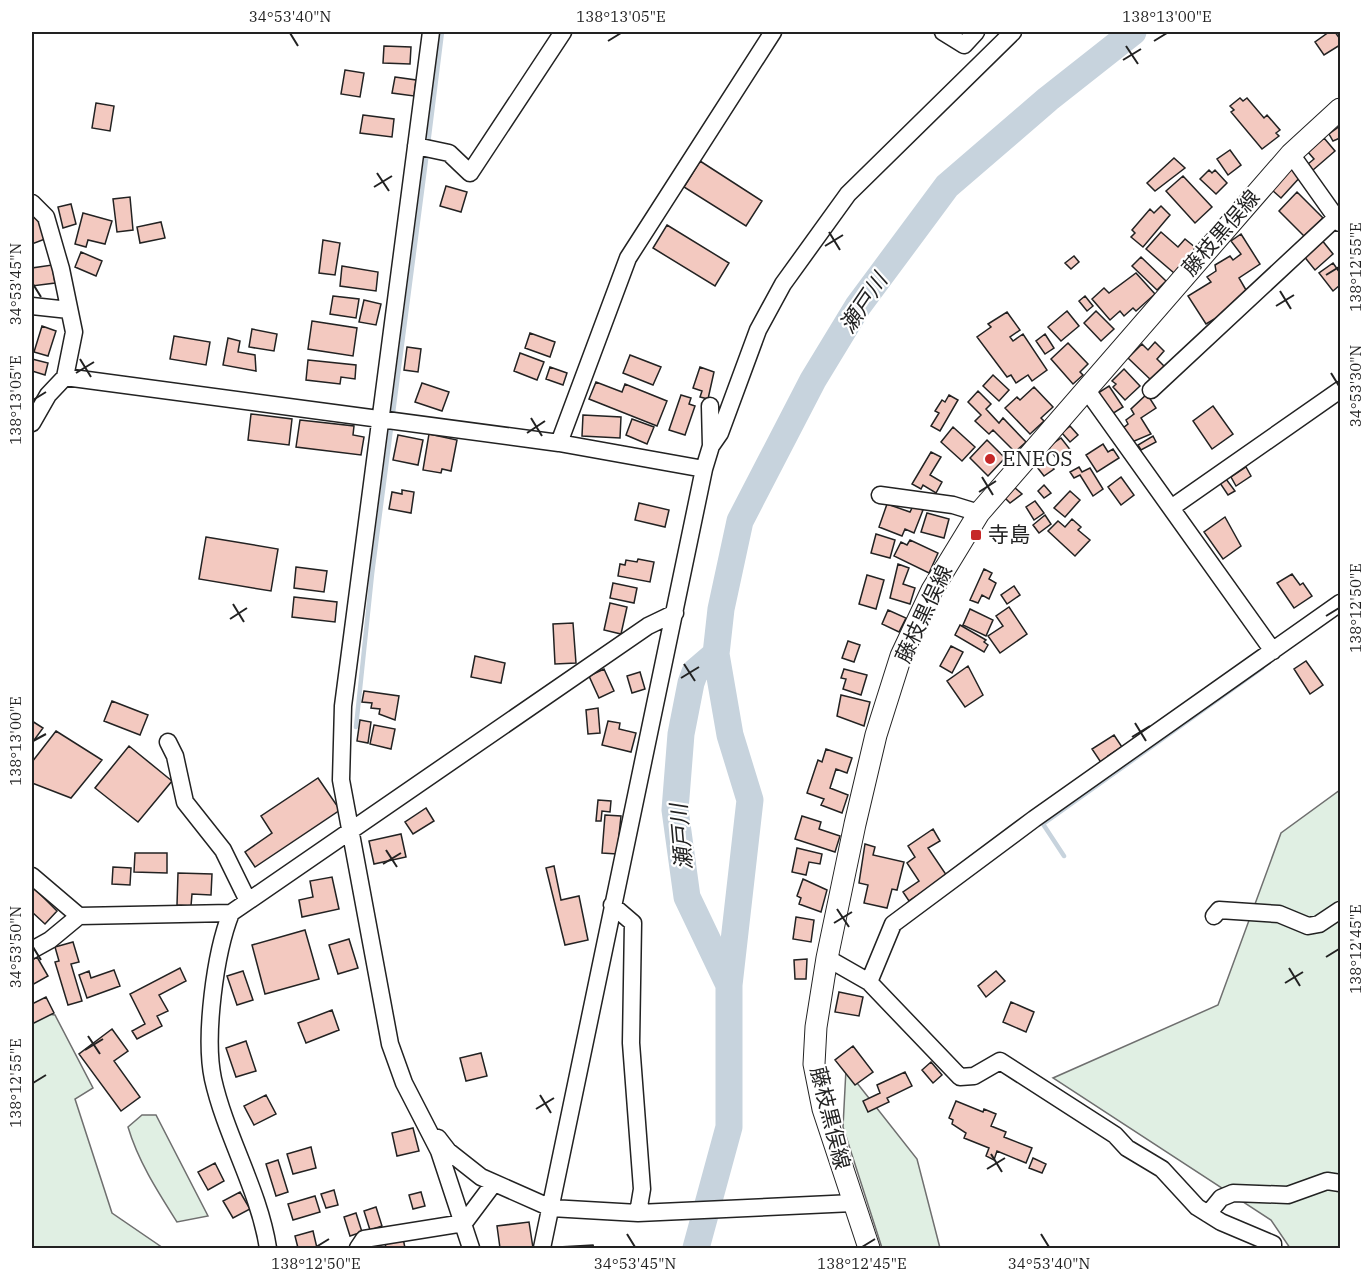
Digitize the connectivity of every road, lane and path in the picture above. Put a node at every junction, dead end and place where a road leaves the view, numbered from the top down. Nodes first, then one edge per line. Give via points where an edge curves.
1 (431, 32) edge
2 (563, 32) edge
3 (773, 32) edge
4 (943, 32) edge
5 (976, 32) edge
6 (1013, 32) edge
7 (1341, 110) edge
8 (416, 146) junction
9 (1291, 154) junction
10 (32, 203) edge
11 (1339, 218) edge
12 (32, 306) edge
13 (69, 310) junction
14 (65, 376) junction
15 (1086, 389) junction
16 (1151, 390) dead end
17 (1341, 390) edge
18 (710, 406) dead end
19 (380, 418) junction
20 (32, 423) edge
21 (559, 443) junction
22 (711, 446) junction
23 (704, 469) junction
24 (880, 495) dead end
25 (1171, 508) junction
26 (978, 513) junction
27 (1341, 603) edge
28 (675, 614) junction
29 (1274, 651) junction
30 (168, 742) dead end
31 (348, 830) junction
32 (32, 876) edge
33 (248, 901) junction
34 (612, 905) junction
35 (1341, 910) edge
36 (231, 913) junction
37 (79, 916) junction
38 (1214, 916) dead end
39 (32, 950) edge
40 (827, 958) junction
41 (869, 982) junction
42 (423, 1120) junction
43 (1341, 1182) edge
44 (494, 1183) junction
45 (853, 1203) junction
46 (551, 1208) junction
47 (639, 1213) junction
48 (1208, 1214) junction
49 (464, 1223) junction
50 (268, 1248) edge
51 (358, 1248) edge
52 (471, 1248) edge
53 (542, 1248) edge
54 (869, 1248) edge
55 (1273, 1248) edge

1 - 8 street
2 - 8 street via 470,173 448,153
3 - 21 street via 628,258
4 - 5 street via 964,45
6 - 22 street via 848,194 783,284 758,330 720,433
7 - 9 main road, 藤枝黒俣線
8 - 19 street
9 - 11 street
9 - 15 main road, 藤枝黒俣線
10 - 13 street via 46,217
11 - 16 street
12 - 13 street
13 - 14 street via 74,332
14 - 19 street
14 - 20 street
15 - 25 street
15 - 26 main road, 藤枝黒俣線
17 - 25 street
18 - 22 street
19 - 21 street
19 - 31 street via 344,706 341,780
21 - 23 street
22 - 23 street
23 - 28 street
24 - 26 street via 953,505
25 - 29 street
26 - 40 main road, 藤枝黒俣線 via 932,590 901,657 876,735
27 - 29 street
28 - 31 street via 648,626
28 - 34 street
29 - 41 street via 1034,819 893,924
30 - 33 street via 185,802 223,850
31 - 33 street
31 - 42 street via 390,1044
32 - 37 street
33 - 36 street
34 - 46 street
34 - 47 street via 633,923 631,1043 642,1189
35 - 38 street via 1308,926 1279,914 1219,910
36 - 37 street
36 - 50 street via 222,934 210,1026 213,1078
37 - 39 street
40 - 41 street
40 - 45 main road, 藤枝黒俣線 via 814,1064 823,1109
41 - 48 street via 960,1077 974,1076 1000,1061 1162,1169
42 - 44 street via 448,1151
42 - 49 street via 439,1152
43 - 48 street via 1327,1181 1288,1195 1233,1193 1221,1198
44 - 46 street
44 - 49 street
45 - 47 street
45 - 54 main road, 藤枝黒俣線
46 - 47 street
46 - 53 street
48 - 55 street via 1273,1244
49 - 51 street via 364,1239
49 - 52 street

